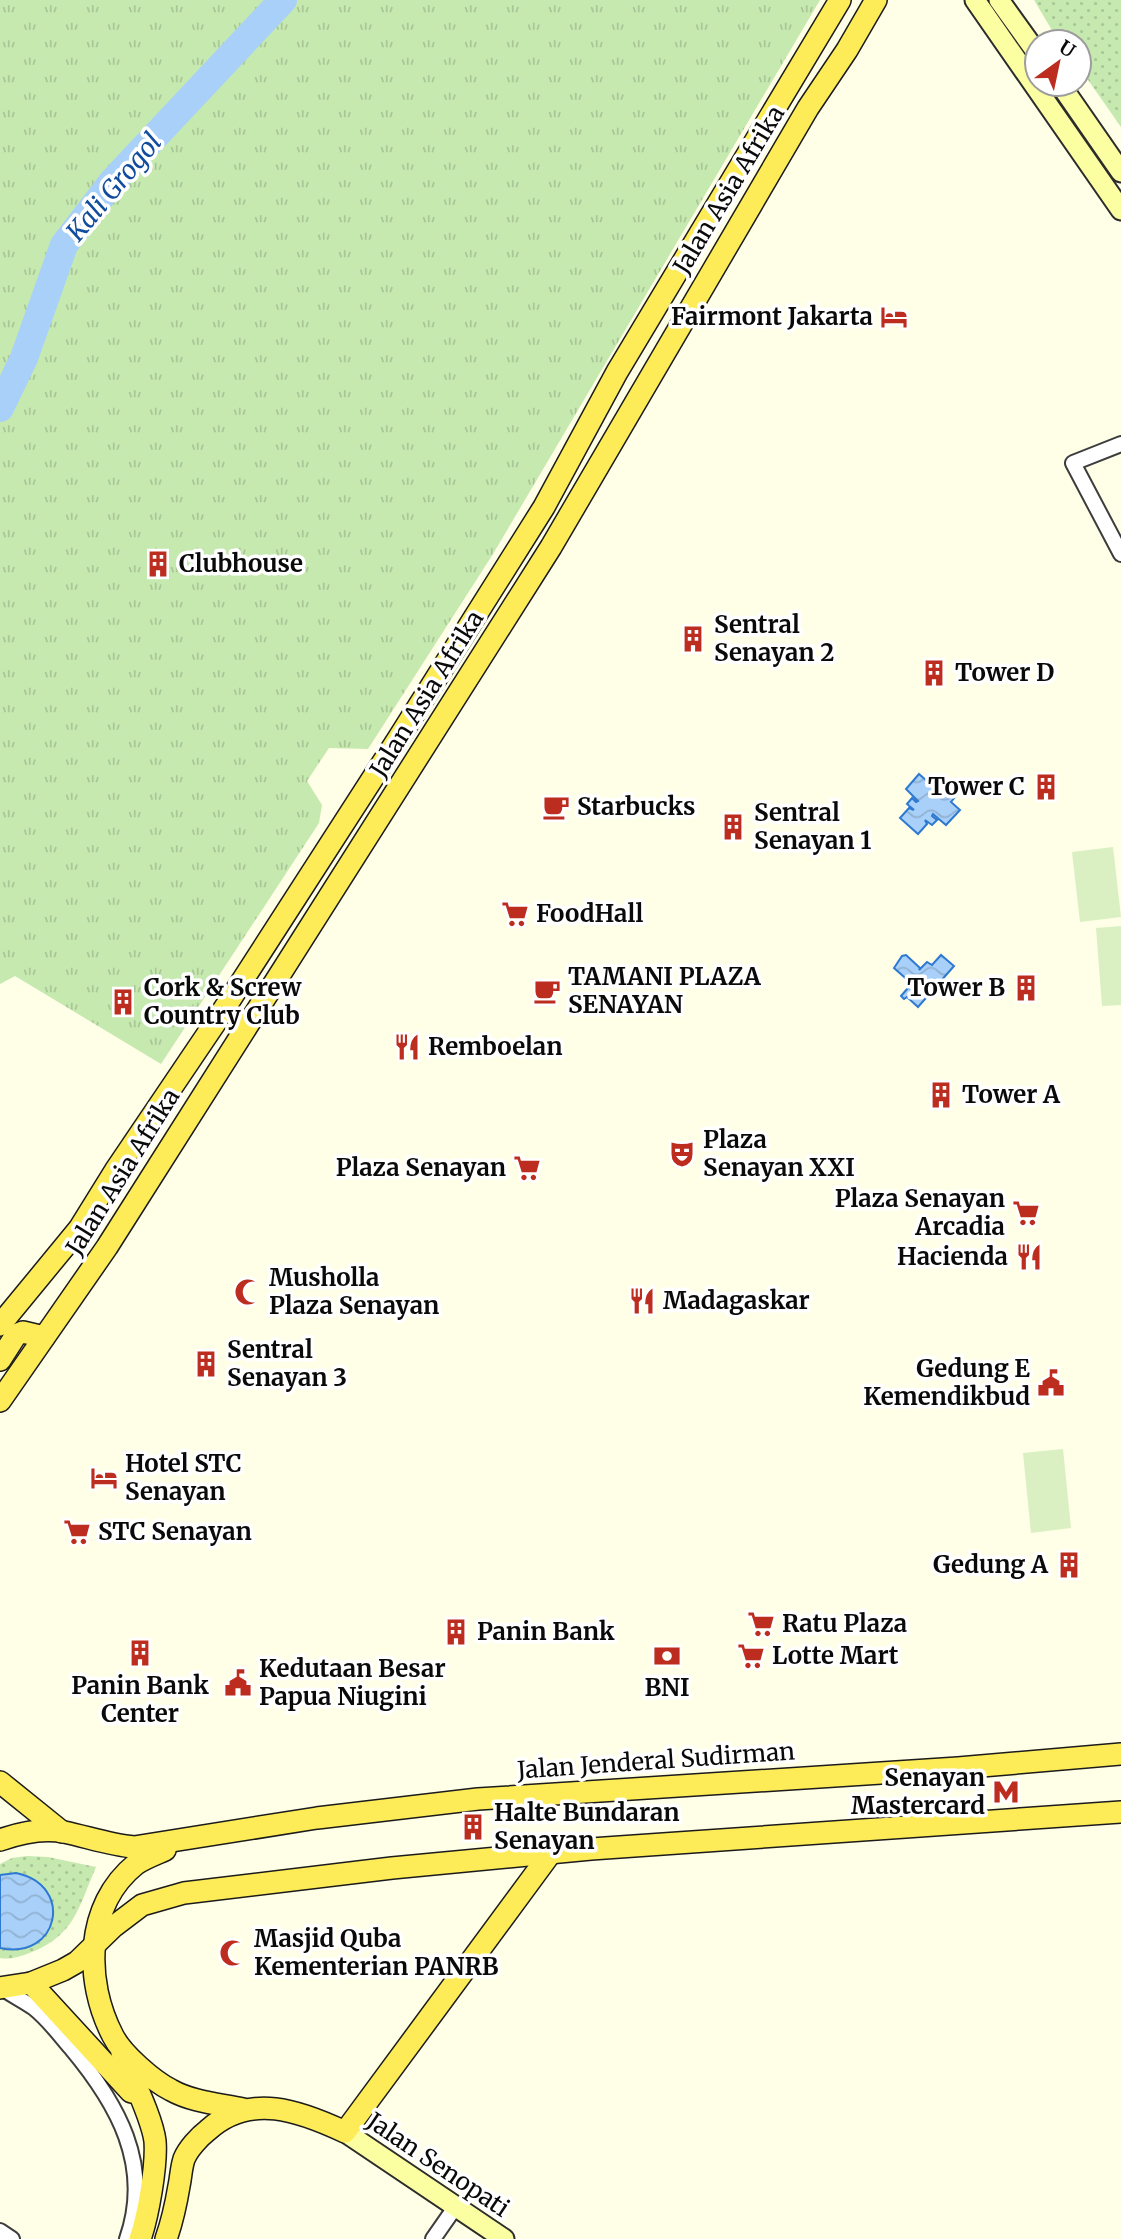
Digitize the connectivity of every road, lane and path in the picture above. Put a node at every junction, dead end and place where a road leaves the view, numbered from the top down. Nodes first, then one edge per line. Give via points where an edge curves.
1 (840, 0) edge
2 (975, 0) edge
3 (999, 0) edge
4 (876, 1) edge
5 (1023, 33) edge
6 (784, 92) junction
7 (1070, 98) edge
8 (808, 108) junction
9 (1121, 172) edge
10 (1121, 210) edge
11 (1121, 444) edge
12 (1121, 554) edge
13 (371, 781) junction
14 (394, 795) junction
15 (0, 1325) edge
16 (44, 1337) junction
17 (0, 1360) edge
18 (0, 1401) edge
19 (1121, 1754) edge
20 (0, 1782) edge
21 (1121, 1812) edge
22 (62, 1832) junction
23 (196, 1837) junction
24 (0, 1840) edge
25 (550, 1854) junction
26 (95, 1943) junction
27 (31, 1983) junction
28 (1, 1988) edge
29 (118, 2044) junction
30 (142, 2104) junction
31 (243, 2109) junction
32 (345, 2132) junction
33 (456, 2206) junction
34 (0, 2231) edge
35 (12, 2239) edge
36 (127, 2239) edge
37 (140, 2239) edge
38 (166, 2239) edge
39 (433, 2239) edge
40 (504, 2239) edge

1 - 6 main road, Jalan Asia Afrika
2 - 10 main road
3 - 5 main road
4 - 8 main road, Jalan Asia Afrika
6 - 8 main road via 802,91
6 - 13 main road, Jalan Asia Afrika via 617,372 544,508
7 - 9 main road
8 - 14 main road, Jalan Asia Afrika via 551,547
11 - 12 street via 1073,463
13 - 14 main road
13 - 15 main road, Jalan Asia Afrika via 79,1229
14 - 16 main road, Jalan Asia Afrika via 107,1247
16 - 17 main road via 16,1335
16 - 18 main road, Jalan Asia Afrika
19 - 23 main road, Jalan Jenderal Sudirman via 495,1798
20 - 22 main road
21 - 25 main road
22 - 23 main road via 134,1847
22 - 24 main road
23 - 26 main road via 139,1861 129,1870 107,1901
25 - 26 main road via 184,1893 142,1905
25 - 32 main road
26 - 27 main road via 70,1966
26 - 29 main road via 94,1981
27 - 28 main road
27 - 30 main road
28 - 36 street via 35,2009 63,2039 101,2085 122,2123 136,2189
29 - 30 main road
29 - 31 main road via 171,2091
30 - 37 main road via 155,2140 155,2159
31 - 32 main road via 286,2109
31 - 38 main road via 211,2127 185,2157
32 - 33 main road, Jalan Senopati
33 - 39 street
33 - 40 main road, Jalan Senopati
34 - 35 street

